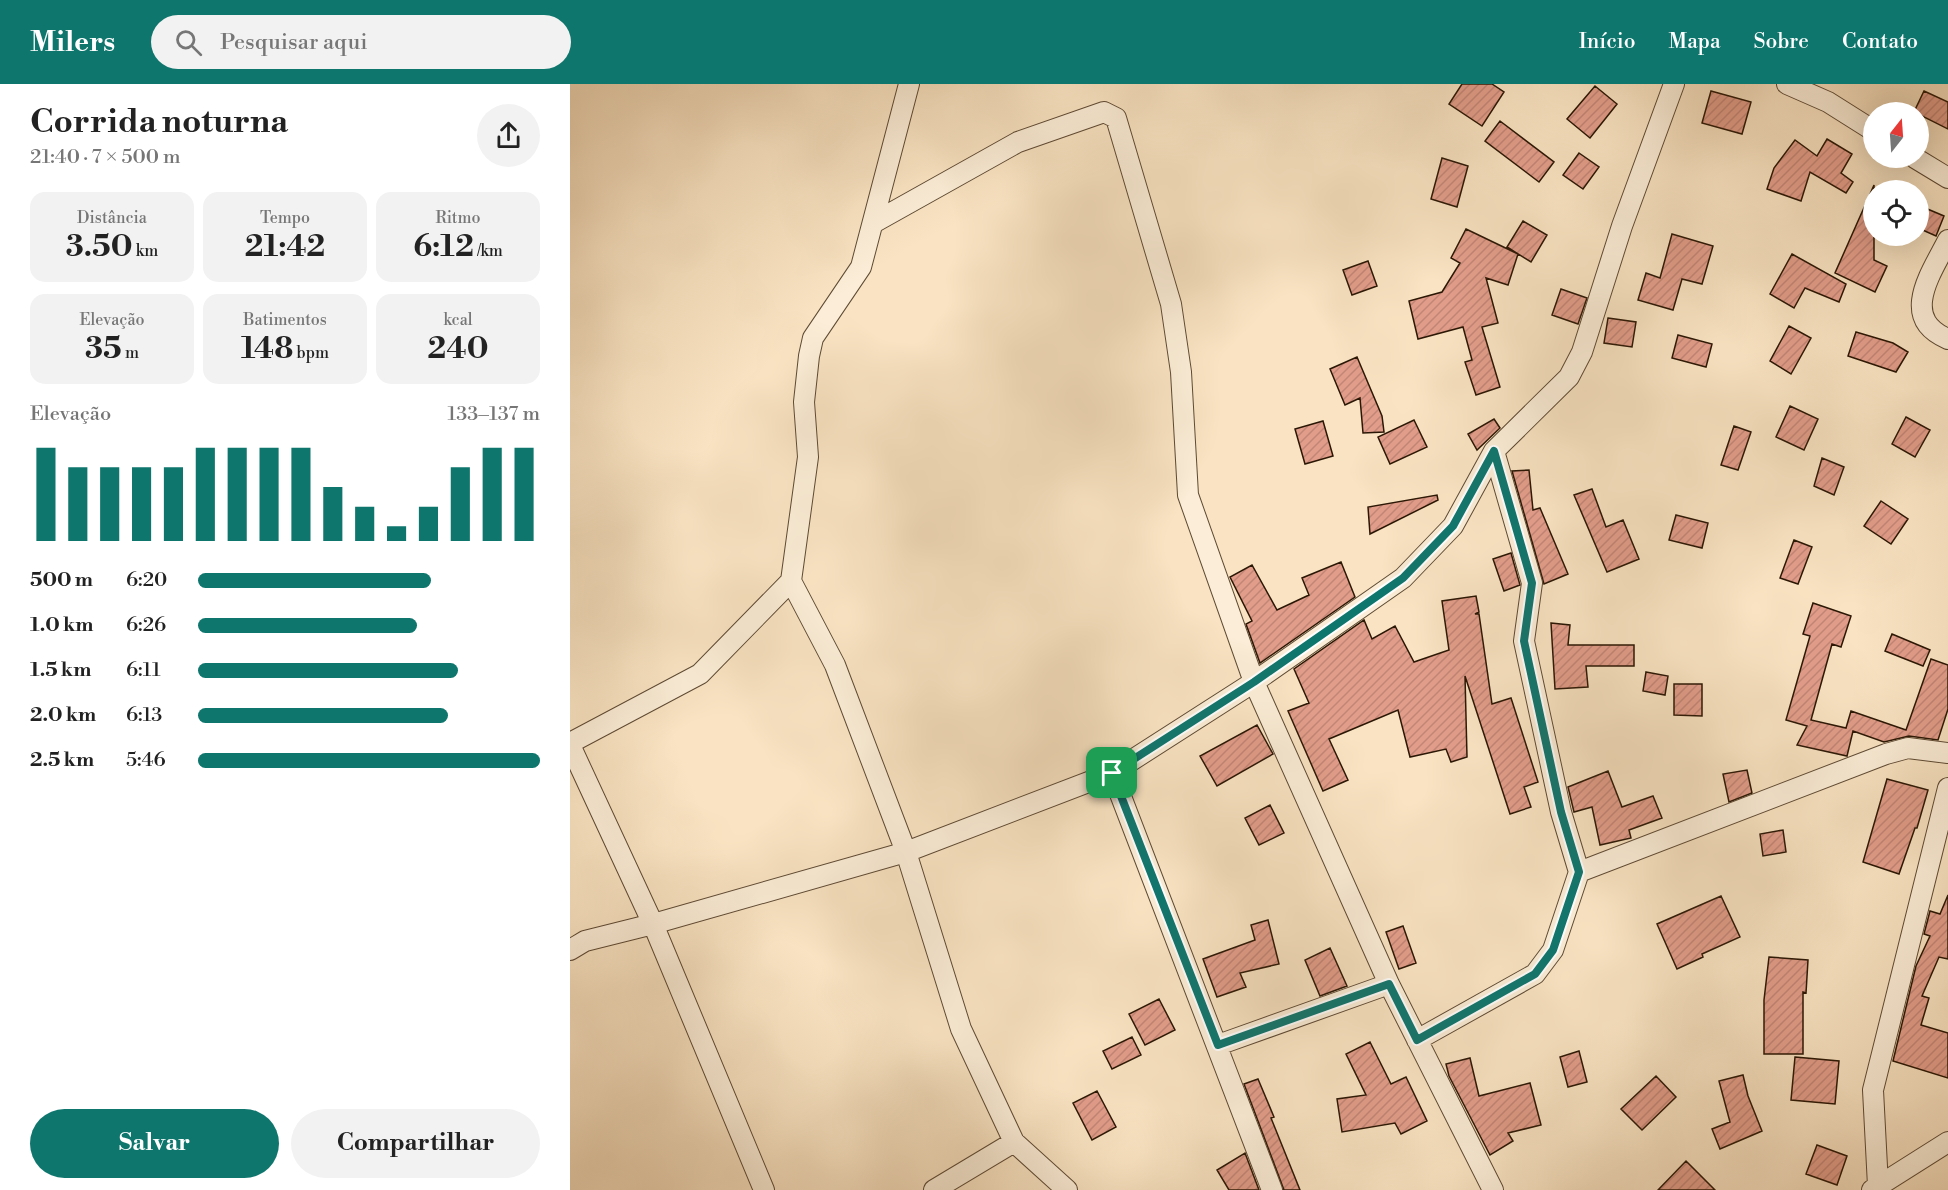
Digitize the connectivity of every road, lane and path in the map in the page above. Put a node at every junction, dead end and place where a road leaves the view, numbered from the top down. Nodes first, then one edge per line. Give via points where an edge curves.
1 (909, 84) edge
2 (1674, 84) edge
3 (1787, 84) edge
4 (1863, 124) edge
5 (1929, 166) edge
6 (1948, 178) edge
7 (875, 222) junction
8 (1948, 240) edge
9 (1948, 339) edge
10 (1494, 451) junction
11 (791, 581) junction
12 (1254, 682) junction
13 (570, 744) edge
14 (1948, 753) edge
15 (1112, 773) junction
16 (1948, 788) edge
17 (906, 852) junction
18 (1579, 872) junction
19 (653, 924) junction
20 (570, 950) edge
21 (1389, 984) junction
22 (1417, 1040) junction
23 (1218, 1045) junction
24 (1948, 1142) edge
25 (1014, 1143) junction
26 (1875, 1188) edge
27 (764, 1190) edge
28 (934, 1190) edge
29 (1067, 1190) edge
30 (1272, 1190) edge
31 (1493, 1190) edge

1 - 7 street
2 - 10 street via 1622,226 1582,352 1569,377
3 - 4 street via 1828,102
5 - 6 street
7 - 11 street via 861,267 813,338 804,402 808,457
7 - 12 street via 1018,142 1104,112 1116,118 1171,304 1181,372 1188,495
8 - 9 street via 1923,288 1920,311 1929,325
10 - 12 street via 1453,526 1403,578
10 - 18 street via 1532,583 1524,641 1561,812
11 - 13 street via 700,674
11 - 17 street via 835,665
12 - 15 street
12 - 21 street
13 - 19 street
14 - 18 street via 1908,748 1886,754
15 - 17 street
15 - 23 street
16 - 26 street via 1873,1090
17 - 19 street
17 - 25 street via 961,1029
18 - 22 street via 1553,950 1535,974
19 - 20 street via 585,941
19 - 27 street
21 - 22 street
21 - 23 street
22 - 31 street
23 - 30 street
24 - 26 street
25 - 28 street
25 - 29 street

